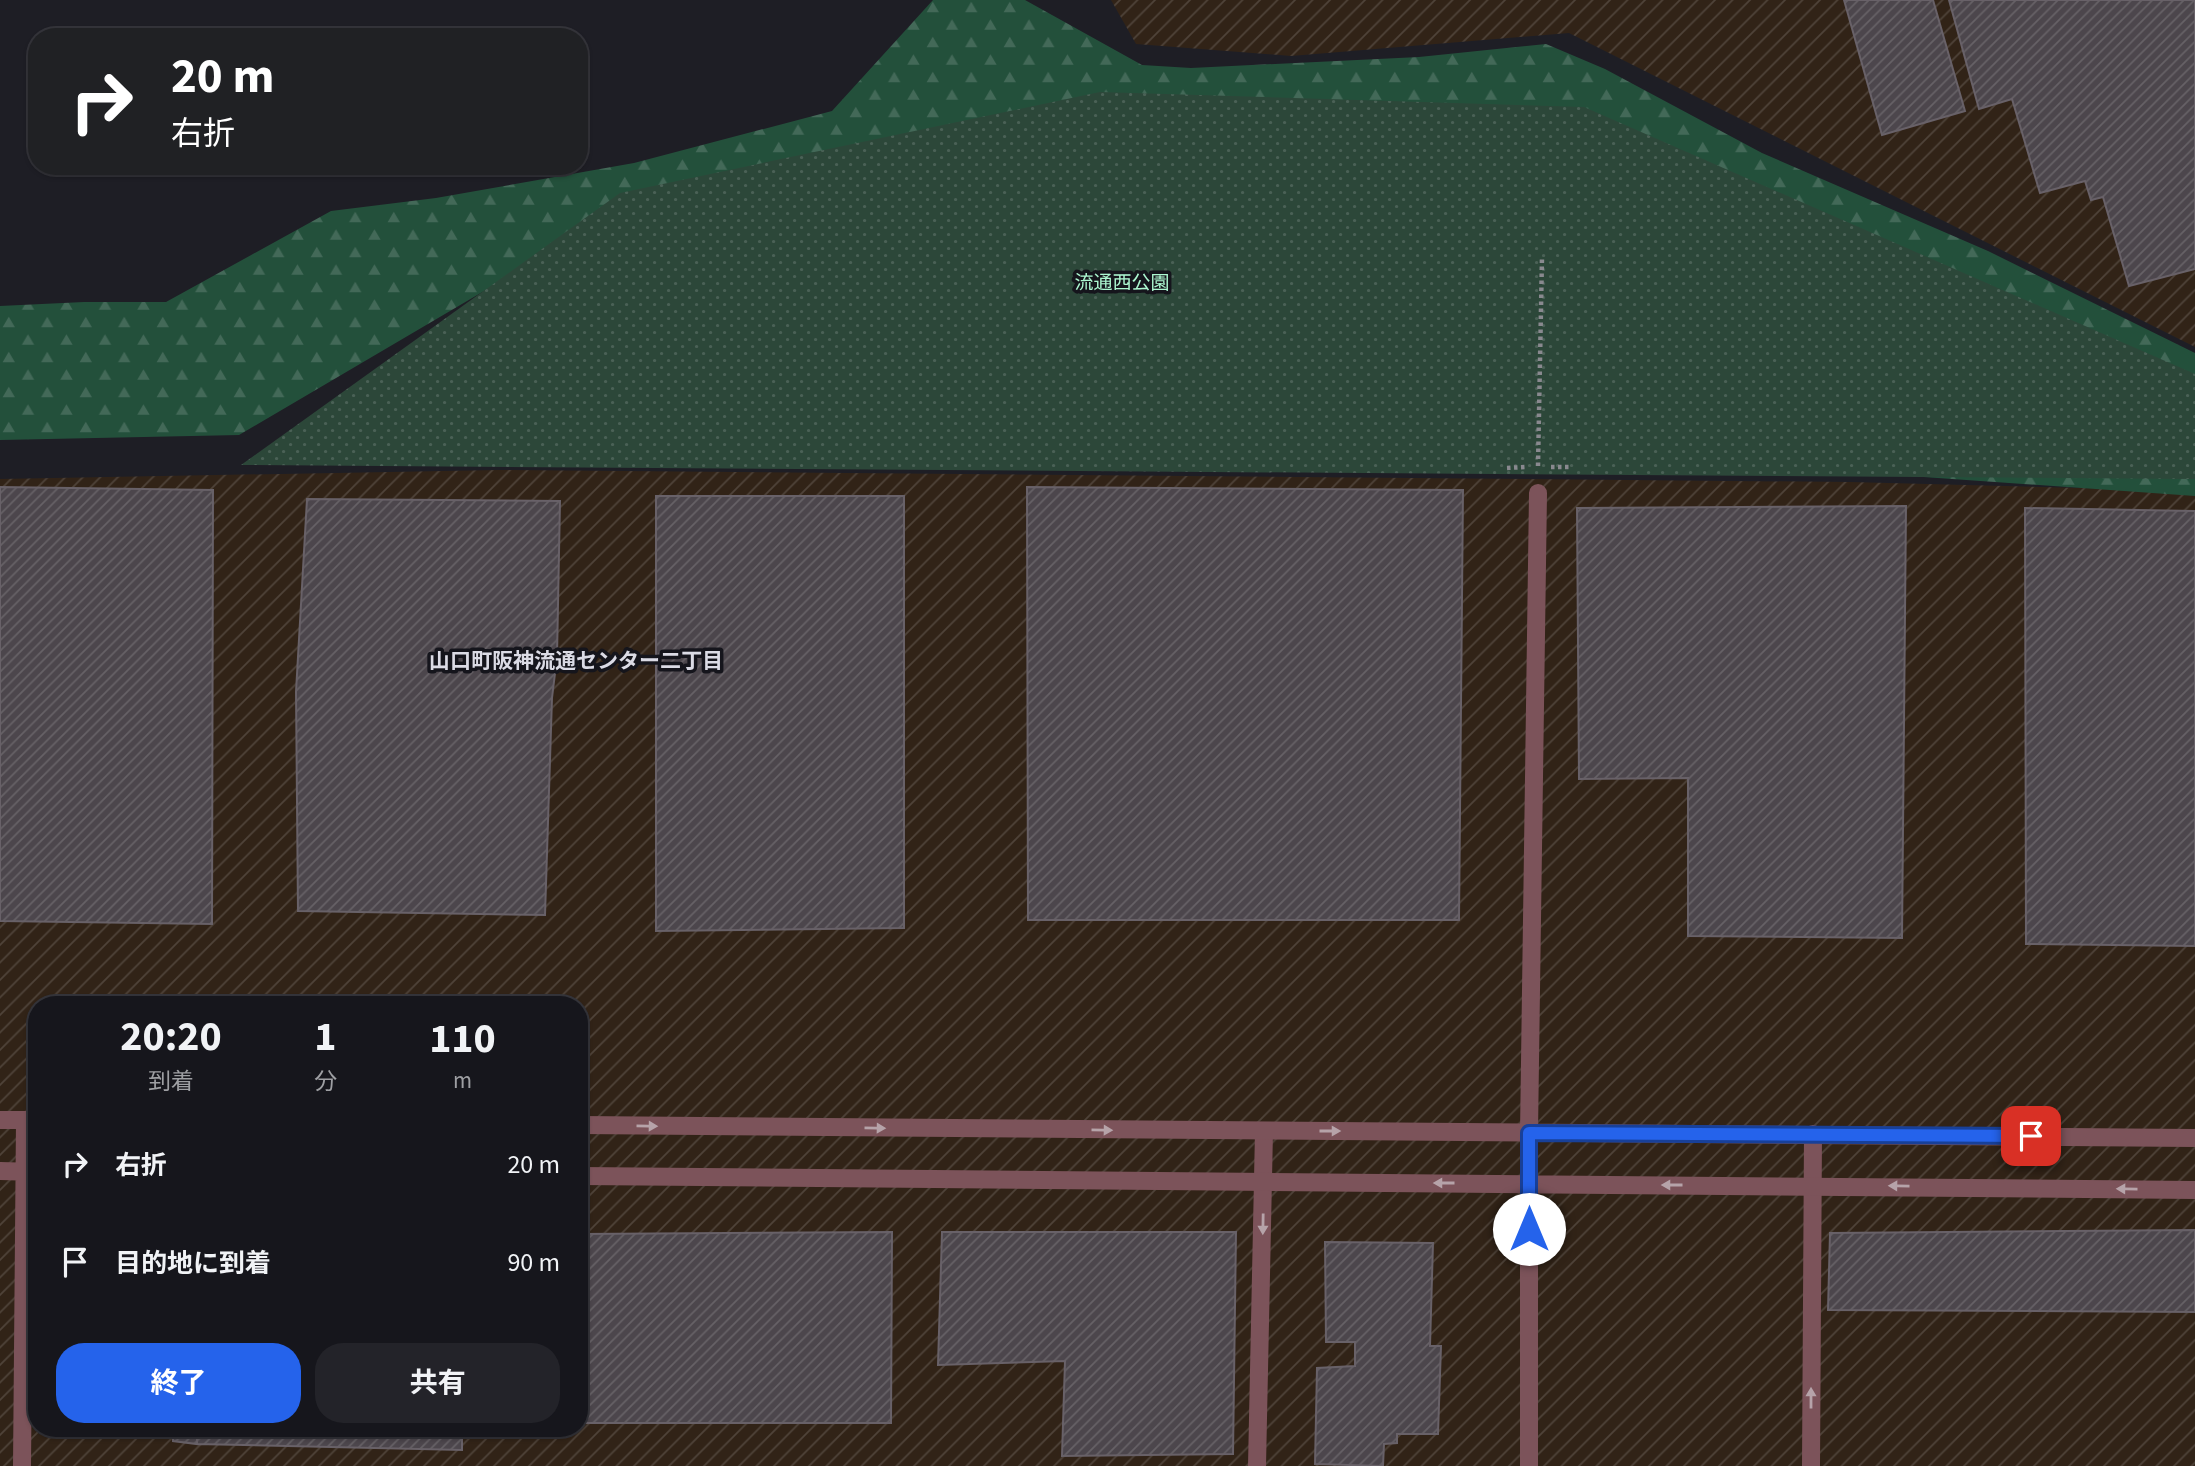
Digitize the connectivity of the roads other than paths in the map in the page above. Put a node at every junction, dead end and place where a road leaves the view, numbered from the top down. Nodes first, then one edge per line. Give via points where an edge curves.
1 (1538, 493) dead end
2 (0, 1120) edge
3 (28, 1120) edge
4 (588, 1125) edge
5 (1264, 1131) junction
6 (1529, 1133) junction
7 (1812, 1134) junction
8 (2195, 1138) edge
9 (0, 1171) edge
10 (28, 1172) edge
11 (588, 1176) edge
12 (1264, 1182) junction
13 (1529, 1184) junction
14 (1812, 1185) junction
15 (2195, 1190) edge
16 (28, 1270) edge
17 (22, 1466) edge
18 (1257, 1466) edge
19 (1528, 1466) edge
20 (1811, 1466) edge

1 - 6 street
2 - 3 street
4 -> 5 street
5 -> 6 street
5 - 12 street
6 - 7 street
6 - 13 street
7 - 8 street
7 - 14 street
9 - 10 street
11 - 12 street
13 -> 12 street
12 -> 18 street
14 -> 13 street
13 - 19 street
15 -> 14 street
20 -> 14 street
16 - 17 street

